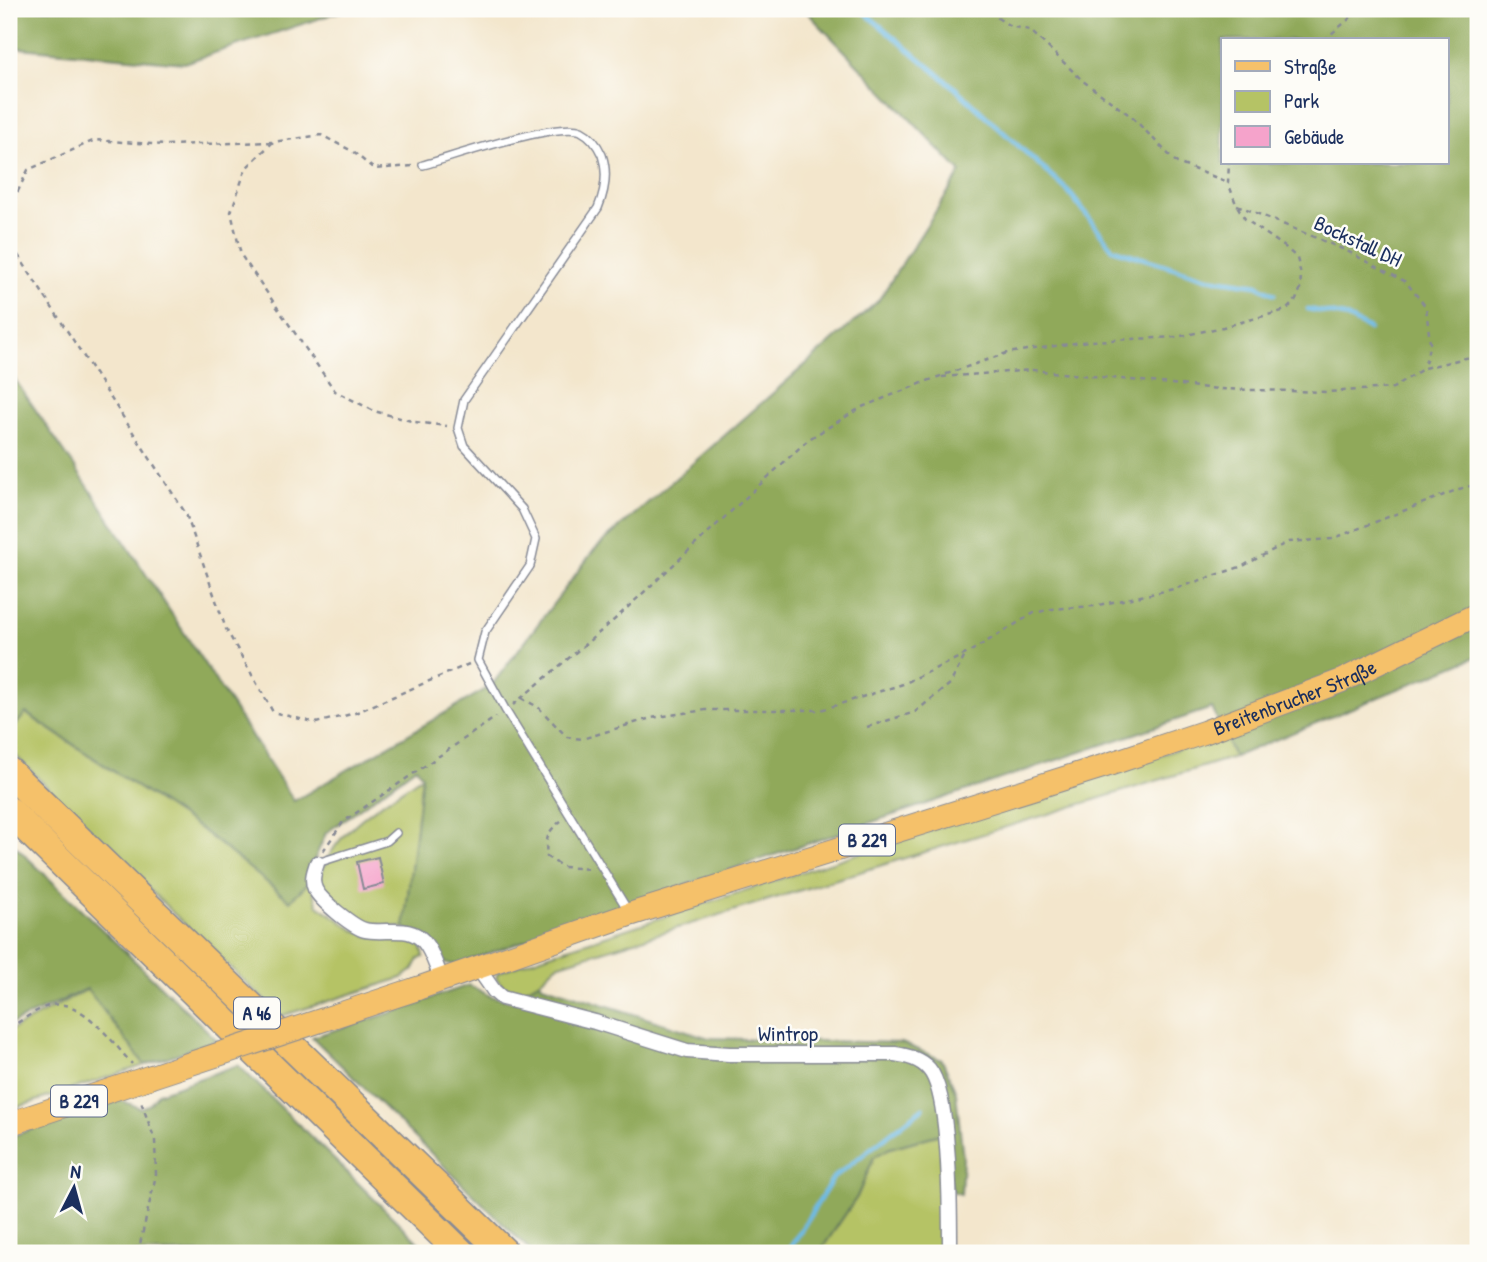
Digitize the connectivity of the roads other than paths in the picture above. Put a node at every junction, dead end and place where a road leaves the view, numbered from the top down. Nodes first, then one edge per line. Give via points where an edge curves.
1 (423, 165) road end
2 (1478, 614) edge
3 (9, 772) edge
4 (9, 811) edge
5 (396, 834) dead end
6 (317, 863) joint
7 (631, 914) junction
8 (478, 968) junction
9 (442, 980) junction
10 (9, 1124) edge
11 (461, 1253) edge
12 (505, 1253) edge
13 (950, 1253) edge

1 - 7 lane via 556,129 581,131 598,145 606,167 597,208 464,400 458,428 464,446 522,509 536,539 530,566 485,632 478,660
2 - 7 main road, Breitenbrucher Straße / B 229 via 1341,681 1104,766
3 - 12 highway, A 46
4 - 11 highway, A 46
5 - 6 lane
6 - 9 street via 313,882 323,900 361,929 421,938
7 - 8 main road, B 229
8 - 9 main road, B 229
8 - 13 street, Wintrop via 502,998 687,1051 895,1054 924,1064 932,1072 942,1106 950,1188
9 - 10 main road, B 229, bridge via 140,1076

